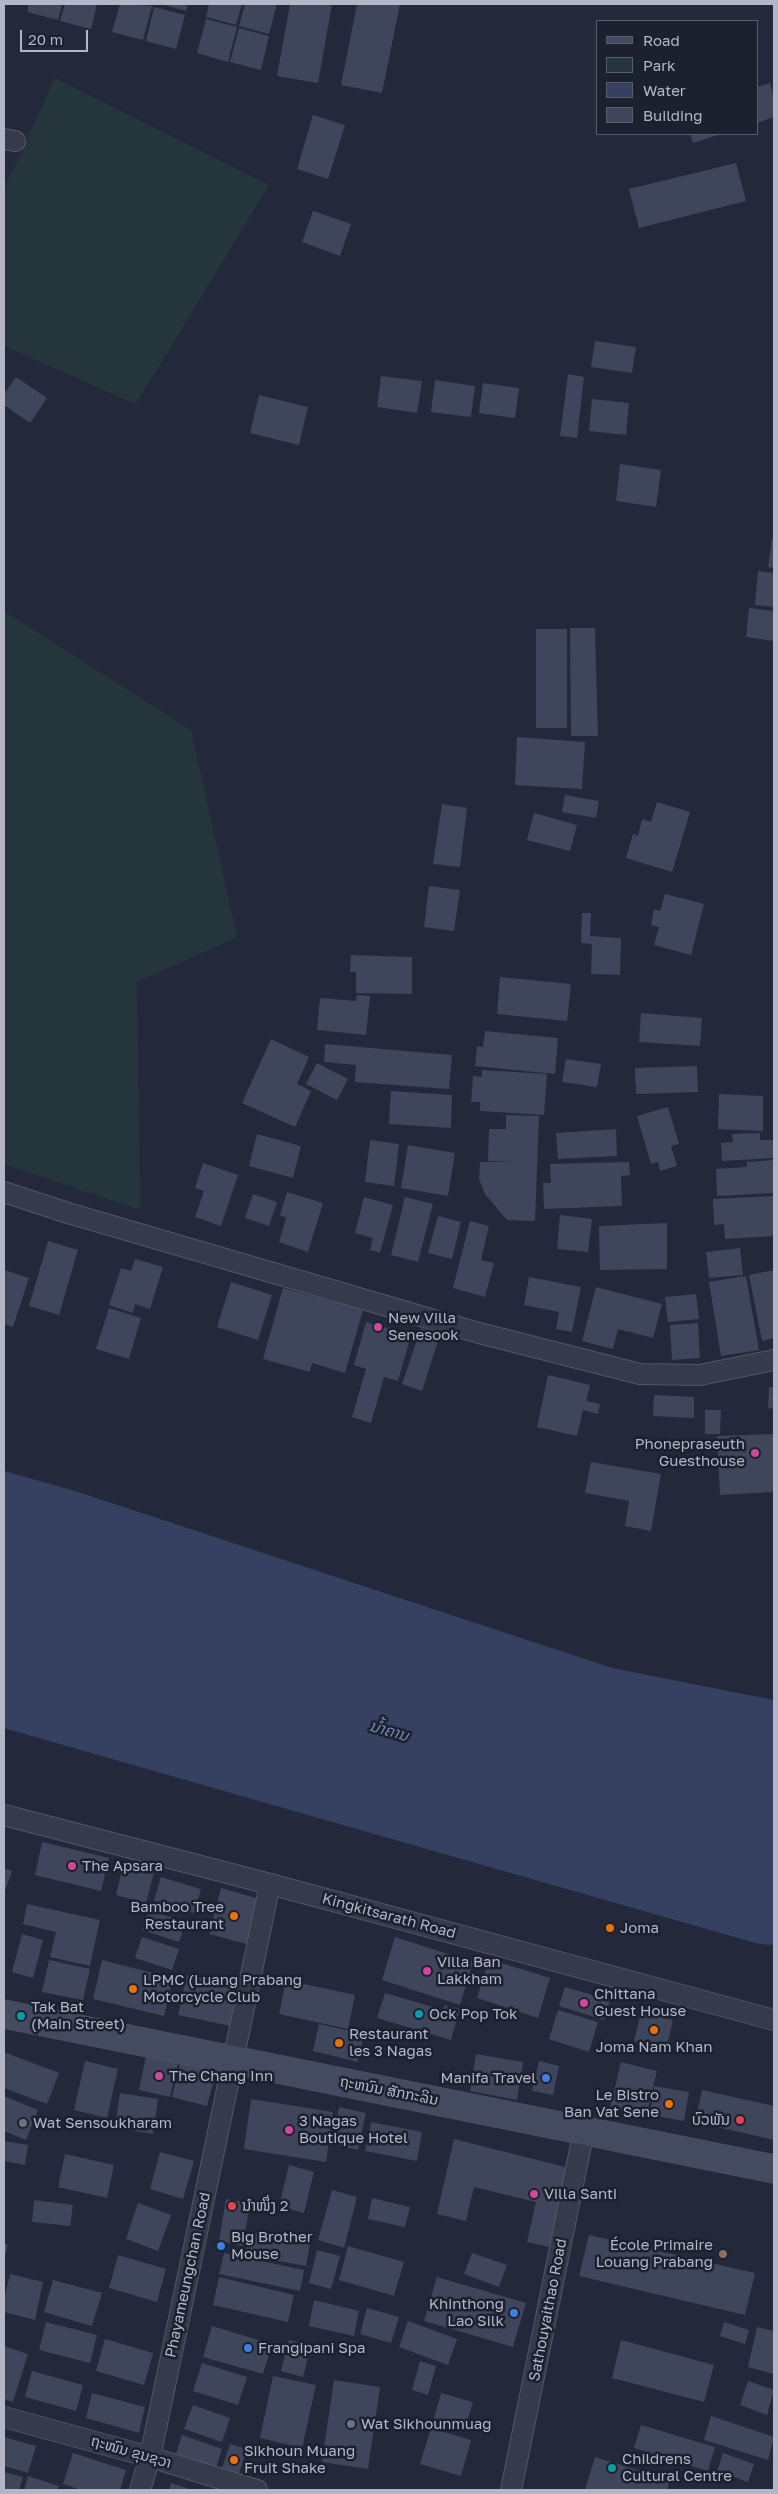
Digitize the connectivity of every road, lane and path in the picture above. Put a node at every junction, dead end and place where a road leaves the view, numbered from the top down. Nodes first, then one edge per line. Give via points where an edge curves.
1 (4, 1192) edge
2 (774, 1360) edge
3 (4, 1816) edge
4 (270, 1884) junction
5 (4, 2014) edge
6 (774, 2020) edge
7 (234, 2060) junction
8 (584, 2130) junction
9 (774, 2169) edge
10 (4, 2417) edge
11 (150, 2457) junction
12 (140, 2490) edge
13 (257, 2490) edge
14 (512, 2490) edge

1 - 2 street via 469,1330 640,1374 700,1376
3 - 4 street, Kingkitsarath Road
4 - 6 street, Kingkitsarath Road
4 - 7 street, Phayameungchan Road
5 - 7 main road, ຖະຫນົນ ສັກກະລິນ
7 - 8 main road, ຖະຫນົນ ສັກກະລິນ
7 - 11 street, Phayameungchan Road
8 - 9 main road, ຖະຫນົນ ສັກກະລິນ
8 - 14 street, Sathouyaithao Road
10 - 11 street, ຖະໜົນ ຂຸນຊວາ
11 - 12 street, Phayameungchan Road
11 - 13 street, ຖະໜົນ ຂຸນຊວາ

